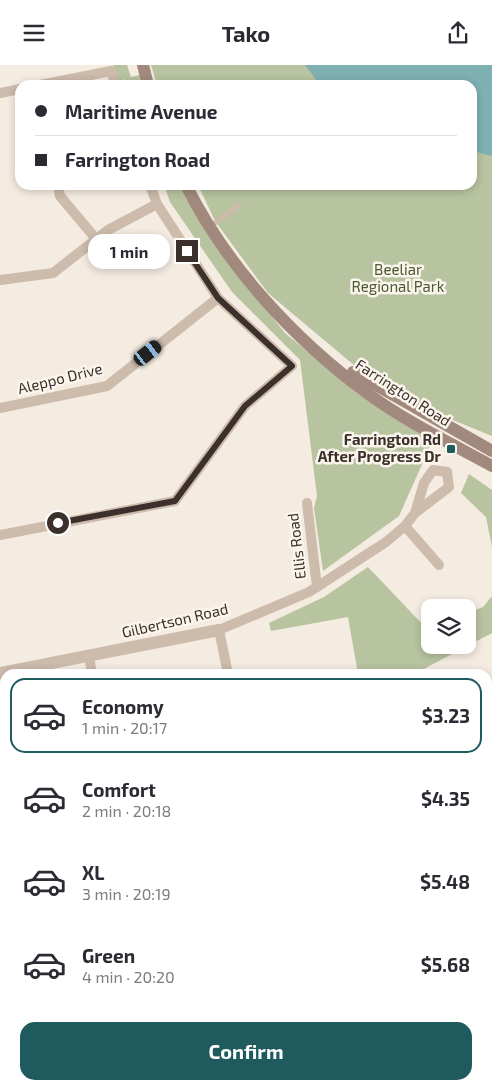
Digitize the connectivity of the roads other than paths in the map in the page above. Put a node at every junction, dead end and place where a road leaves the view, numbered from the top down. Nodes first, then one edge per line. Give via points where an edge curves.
1 (143, 65) edge
2 (65, 80) edge
3 (114, 80) edge
4 (147, 80) edge
5 (15, 90) edge
6 (0, 93) edge
7 (59, 190) edge
8 (152, 190) edge
9 (189, 190) edge
10 (156, 204) junction
11 (239, 205) dead end
12 (210, 227) junction
13 (96, 239) junction
14 (0, 280) edge
15 (218, 298) junction
16 (282, 316) junction
17 (0, 408) edge
18 (492, 451) edge
19 (492, 466) edge
20 (307, 503) dead end
21 (415, 513) dead end
22 (405, 526) junction
23 (0, 535) edge
24 (439, 565) dead end
25 (317, 587) junction
26 (219, 630) junction
27 (89, 656) junction
28 (21, 669) edge
29 (91, 669) edge
30 (227, 669) edge

1 - 4 main road
2 - 3 street via 111,71
5 - 6 street
7 - 13 street via 60,197
8 - 10 street
9 - 12 main road, Farrington Road
10 - 13 street
10 - 15 street
11 - 12 lane
12 - 16 main road, Farrington Road
13 - 14 street via 53,273
15 - 17 street, Aleppo Drive via 107,386
15 - 23 street via 292,366 245,406 175,501
16 - 18 main road, Farrington Road via 375,387
16 - 19 main road, Farrington Road via 302,341 368,394
20 - 25 street, Ellis Road
21 - 22 street, Gilbertson Road
22 - 24 street
22 - 25 street, Gilbertson Road
25 - 26 street, Gilbertson Road
26 - 27 street, Gilbertson Road
26 - 30 street
27 - 28 street, Gilbertson Road
27 - 29 street

